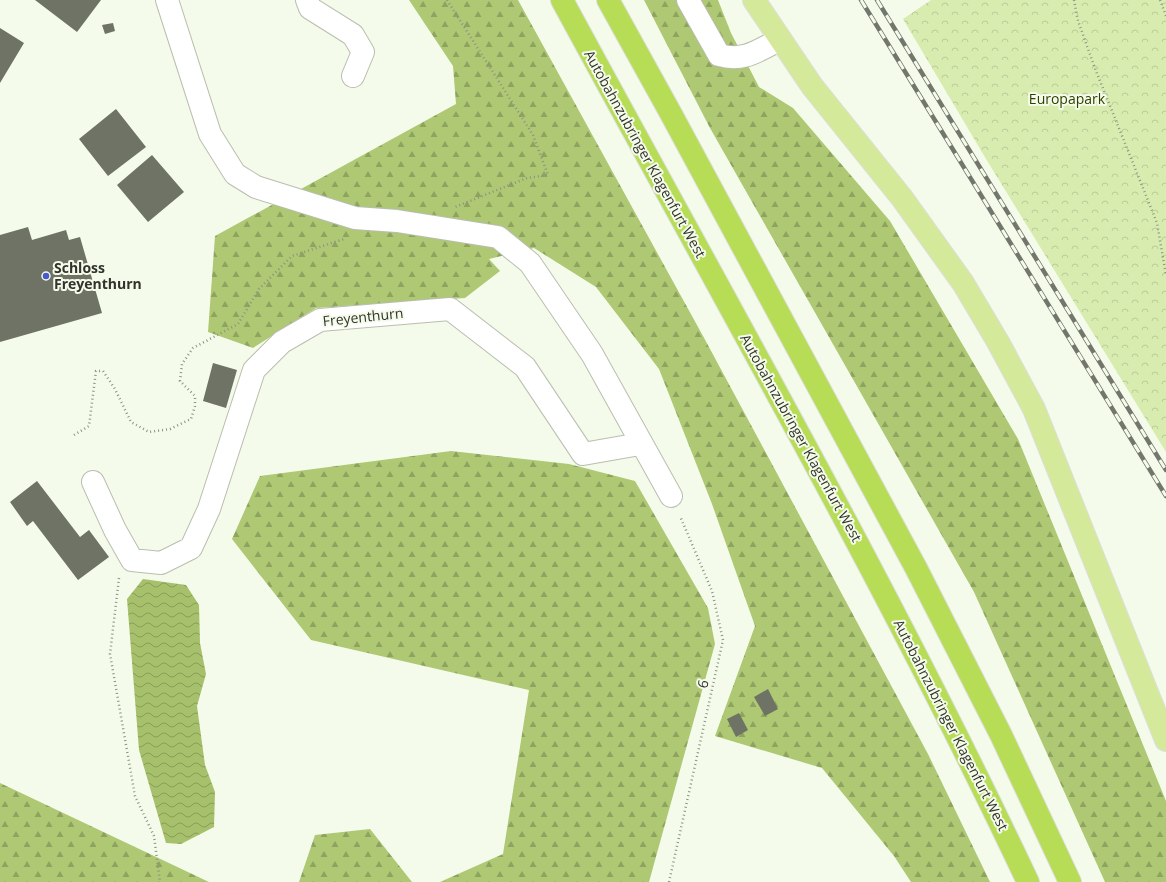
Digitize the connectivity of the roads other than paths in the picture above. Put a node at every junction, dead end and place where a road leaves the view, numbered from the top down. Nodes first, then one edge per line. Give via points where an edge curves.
1 (307, 0) edge
2 (562, 0) edge
3 (608, 0) edge
4 (688, 0) edge
5 (754, 0) edge
6 (172, 2) edge
7 (779, 40) junction
8 (353, 76) dead end
9 (640, 444) junction
10 (93, 482) dead end
11 (671, 496) road end
12 (1166, 740) edge
13 (1028, 882) edge
14 (1070, 882) edge

1 - 8 street via 310,8 353,35 360,46 363,52
2 - 13 highway, Autobahnzubringer Klagenfurt West via 868,560 981,782
3 - 14 highway via 916,568 1001,735
4 - 7 street via 718,55 732,59 745,57
5 - 7 main road
6 - 9 street via 210,134 235,174 256,187 355,218 397,221 498,237 530,263 592,354
7 - 12 main road via 812,86 902,198 963,283 998,342 1034,409
9 - 10 street, Freyenthurn via 583,454 525,367 450,309 320,320 282,342 254,370 209,509 191,548 161,563 132,560 114,530
9 - 11 street

